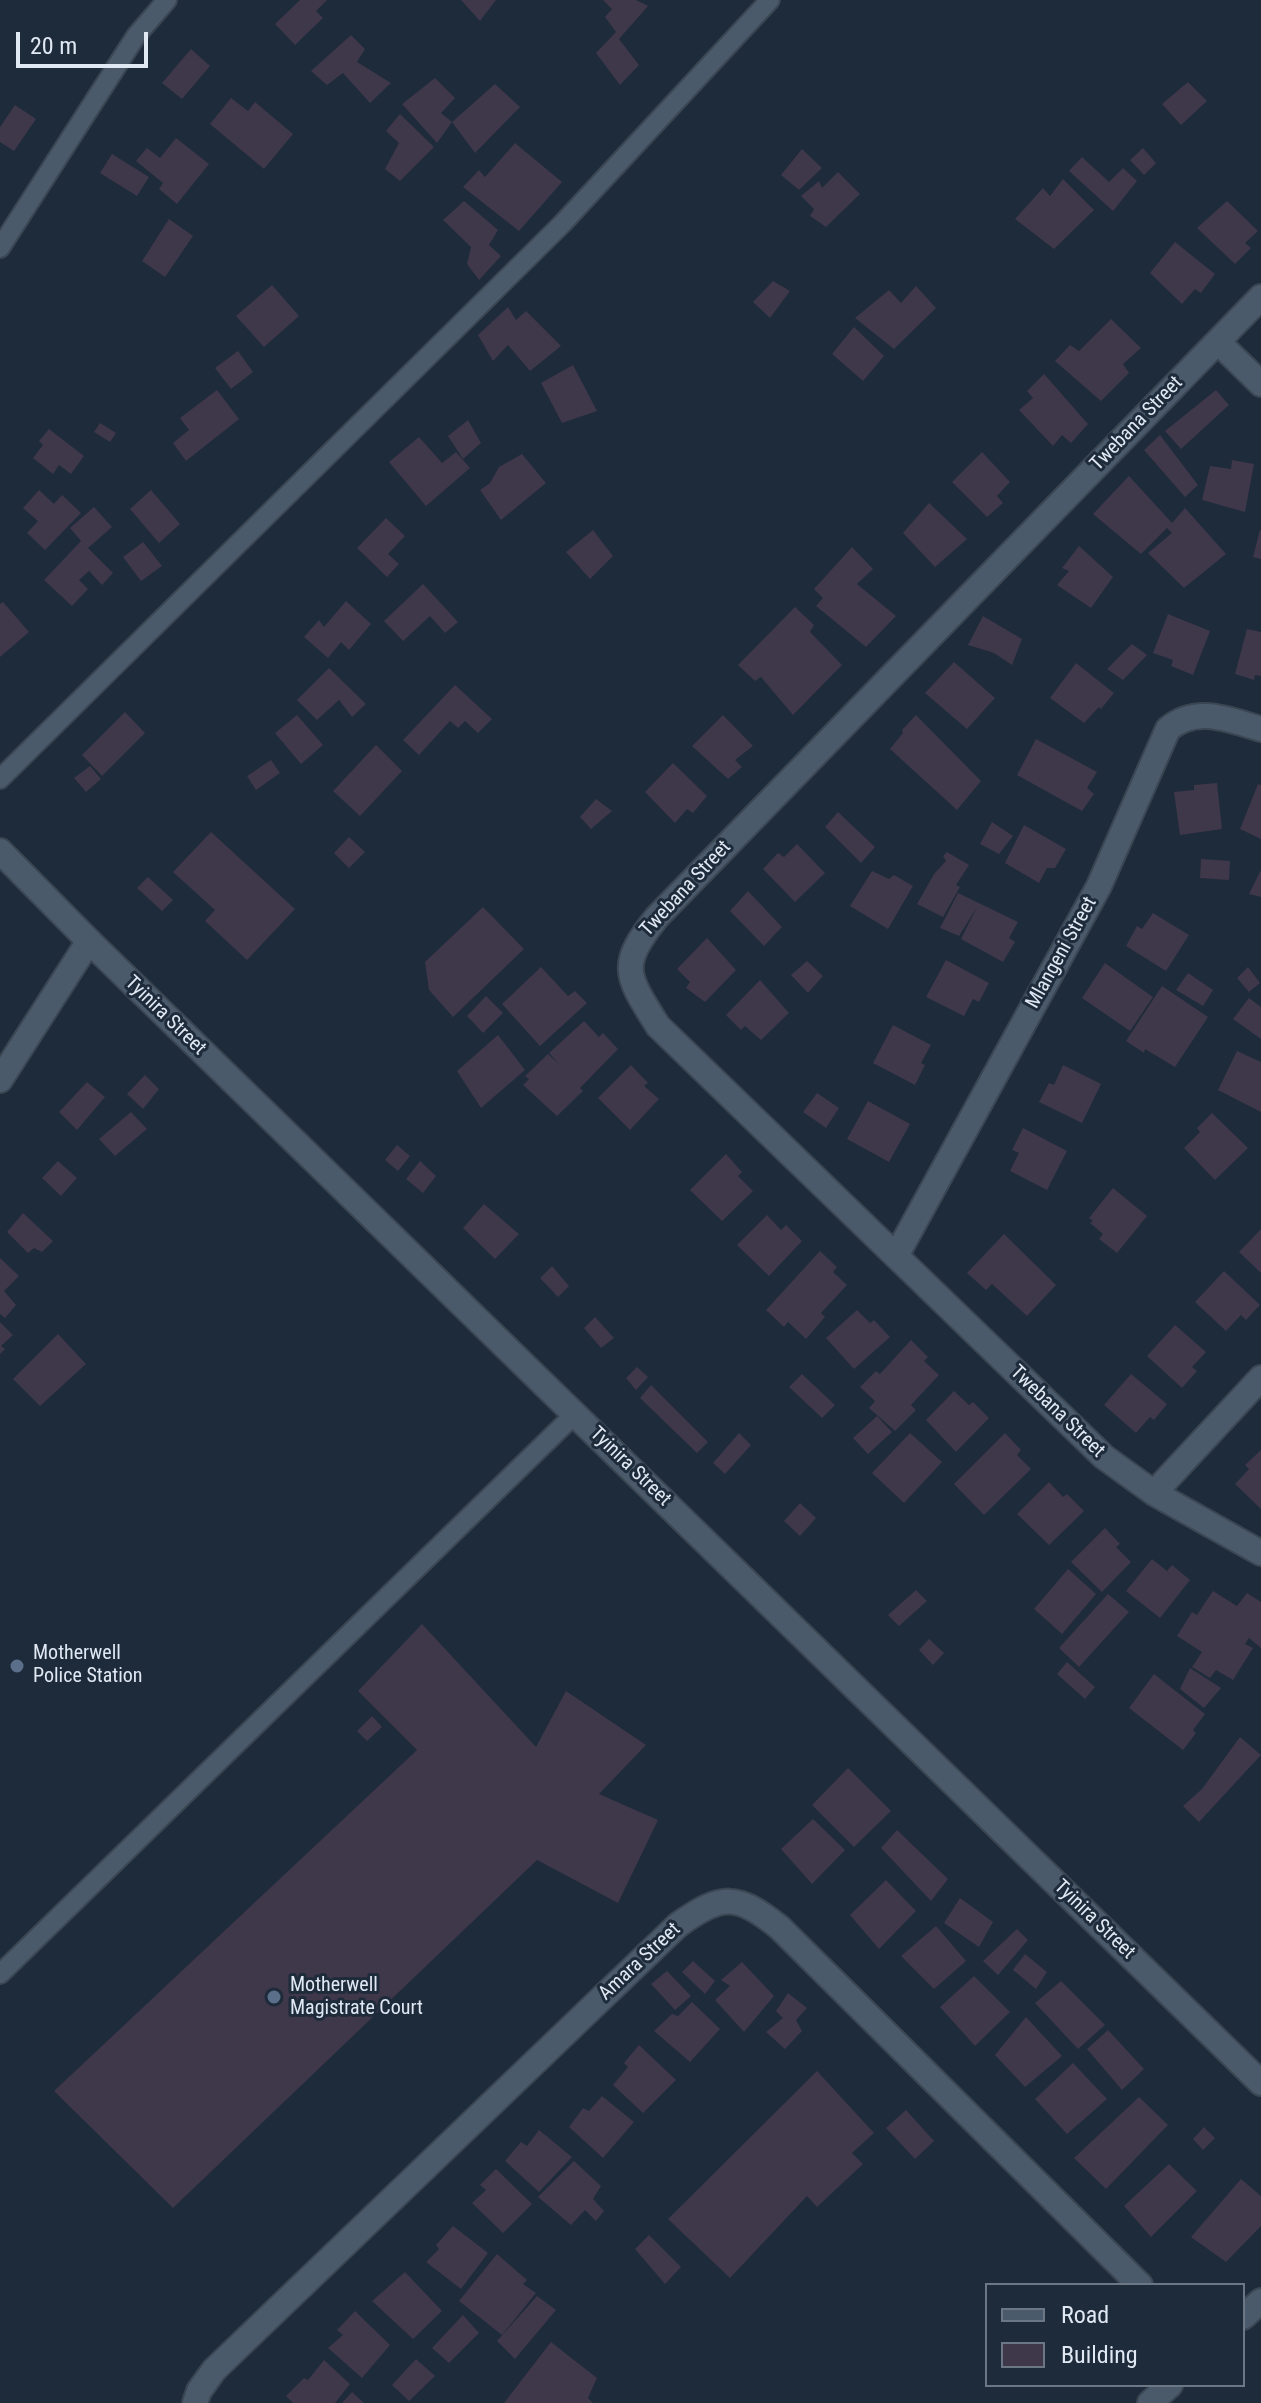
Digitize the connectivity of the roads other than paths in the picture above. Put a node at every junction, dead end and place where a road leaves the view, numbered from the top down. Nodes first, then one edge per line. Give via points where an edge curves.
1 (167, 0) edge
2 (770, 0) edge
3 (0, 248) edge
4 (1261, 297) edge
5 (1218, 342) junction
6 (1261, 384) edge
7 (1261, 729) edge
8 (0, 779) edge
9 (0, 851) edge
10 (89, 941) junction
11 (8, 1056) edge
12 (0, 1080) edge
13 (896, 1256) junction
14 (1261, 1378) edge
15 (576, 1413) junction
16 (1154, 1493) junction
17 (1261, 1553) edge
18 (0, 1974) edge
19 (1261, 2083) edge
20 (1138, 2283) edge
21 (1261, 2301) edge
22 (1245, 2315) edge
23 (1168, 2387) edge
24 (195, 2403) edge
25 (1150, 2403) edge

1 - 3 lane via 136,36
2 - 8 lane via 563,223
4 - 5 street, Twebana Street
5 - 6 street
5 - 13 street, Twebana Street via 634,945 629,967 638,995 658,1026
7 - 13 street, Mlangeni Street via 1193,716 1168,729 1099,886
9 - 10 street, Tyinira Street
10 - 11 street
10 - 15 street, Tyinira Street
11 - 12 street
13 - 16 street, Twebana Street via 1104,1457
14 - 16 street
15 - 18 lane
15 - 19 street, Tyinira Street
16 - 17 street, Twebana Street
20 - 24 street, Amara Street via 779,1927 753,1907 736,1901 718,1903 698,1910 666,1935 214,2370
21 - 22 street
23 - 25 street

